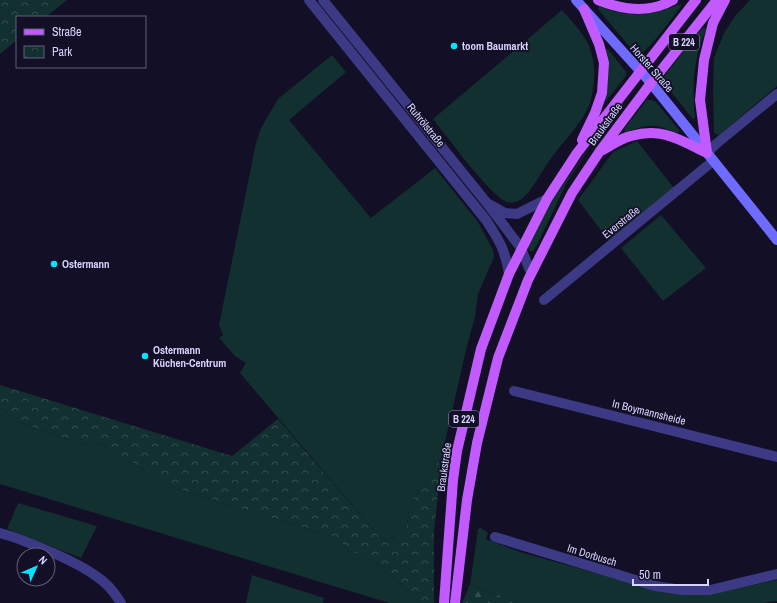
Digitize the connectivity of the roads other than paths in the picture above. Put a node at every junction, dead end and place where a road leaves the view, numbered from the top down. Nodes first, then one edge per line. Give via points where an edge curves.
1 (309, 0) edge
2 (323, 0) edge
3 (576, 0) edge
4 (598, 0) edge
5 (673, 0) edge
6 (696, 0) edge
7 (717, 0) edge
8 (725, 0) edge
9 (584, 9) junction
10 (640, 71) junction
11 (650, 83) junction
12 (777, 94) edge
13 (600, 151) junction
14 (577, 153) junction
15 (710, 157) junction
16 (547, 199) junction
17 (486, 202) junction
18 (777, 240) edge
19 (521, 248) junction
20 (531, 273) junction
21 (509, 274) junction
22 (544, 300) dead end
23 (514, 391) dead end
24 (777, 457) edge
25 (0, 533) edge
26 (495, 537) dead end
27 (777, 574) edge
28 (121, 603) edge
29 (444, 603) edge
30 (455, 603) edge

1 - 21 street, Ruhrölstraße via 486,220 498,237 506,256
2 - 17 street, Ruhrölstraße
3 - 9 main road, Horster Straße
4 - 5 main road via 612,6 633,9 654,8
6 - 10 main road, Braukstraße / B 224
7 - 11 main road, Braukstraße / B 224
8 - 15 main road via 713,23 704,60 700,100
9 - 10 main road, Horster Straße
9 - 14 main road via 604,63 602,94
10 - 11 main road, Horster Straße
10 - 14 main road, Braukstraße / B 224
11 - 13 main road, Braukstraße / B 224
11 - 15 main road, Horster Straße
12 - 15 street via 716,144
13 - 15 main road via 630,136 658,132 673,136
13 - 20 main road, Braukstraße / B 224 via 572,193
14 - 16 main road, Braukstraße / B 224
15 - 18 main road, Horster Straße
15 - 22 street, Everstraße
16 - 17 street via 517,214 505,213
16 - 19 main road, Braukstraße / B 224
17 - 19 street
19 - 20 street
19 - 21 main road, Braukstraße / B 224
20 - 30 main road, Braukstraße / B 224 via 498,358 476,443
21 - 29 main road, Braukstraße / B 224 via 481,349 457,451
23 - 24 street, In Boymannsheide
25 - 28 street via 28,542 80,566 109,586
26 - 27 street, Im Dorbusch via 655,586 682,590 710,590

